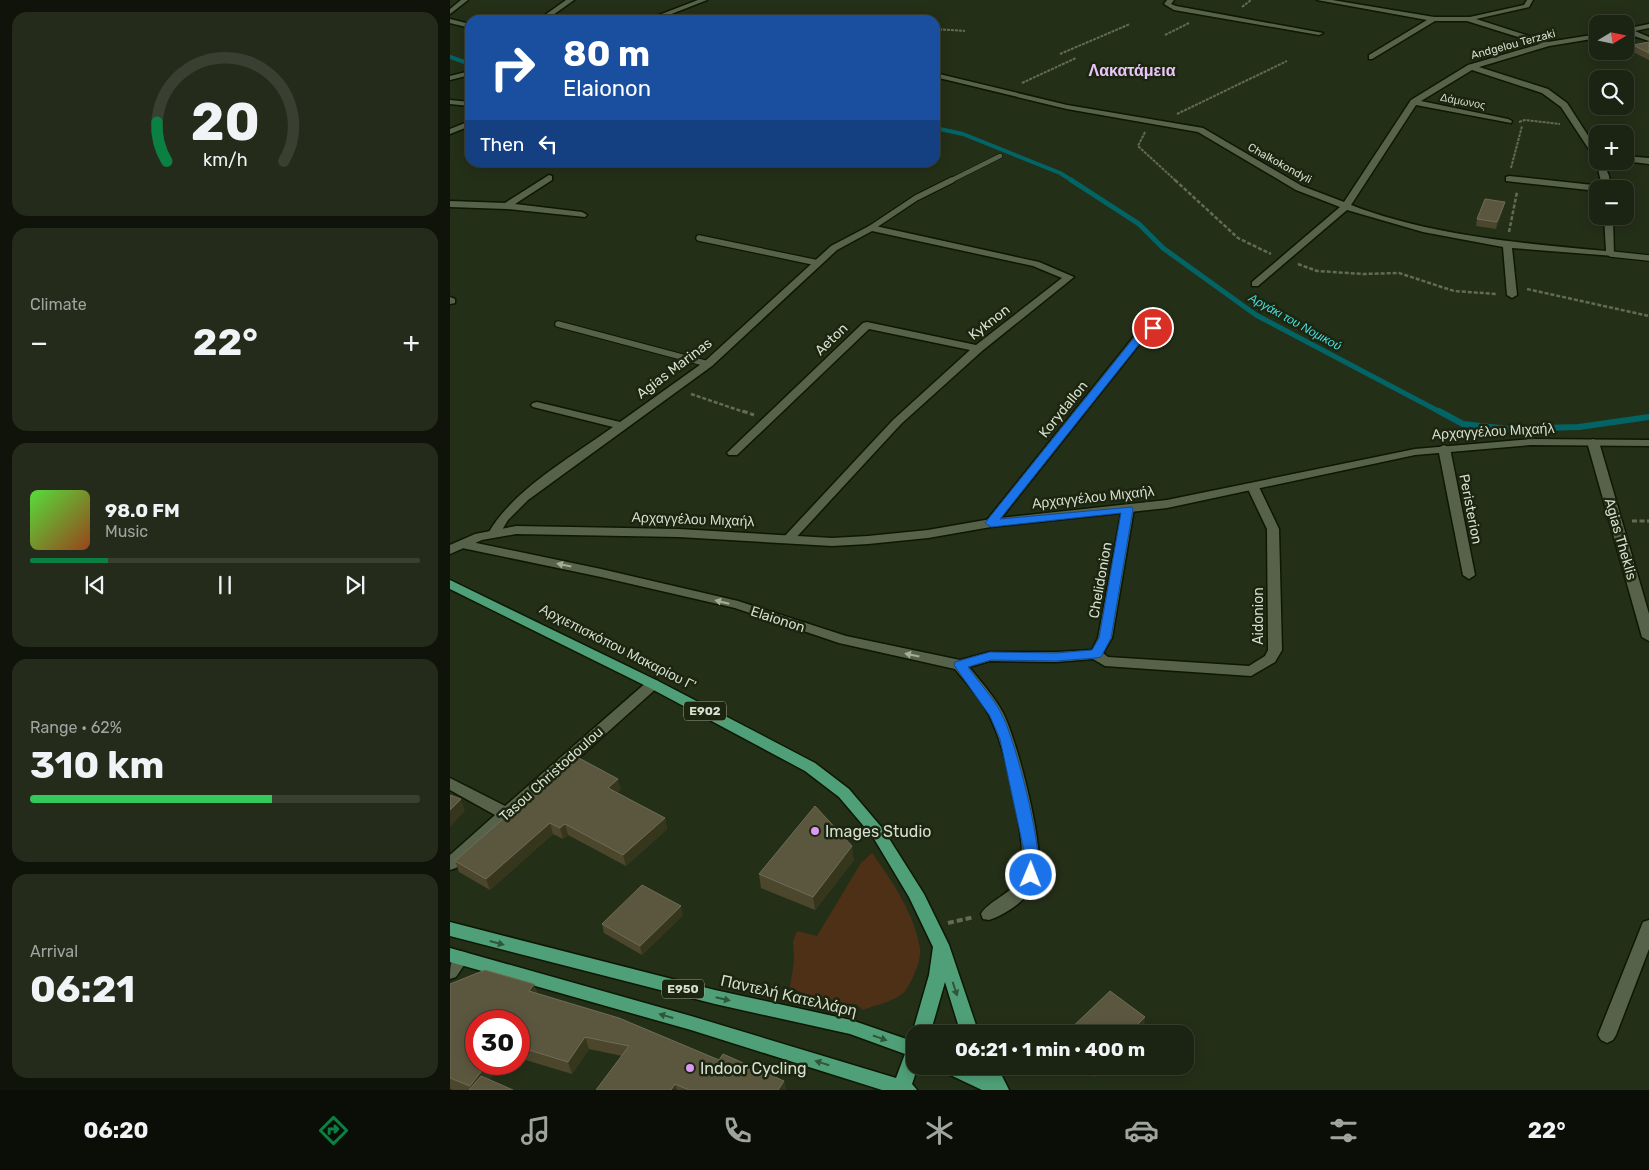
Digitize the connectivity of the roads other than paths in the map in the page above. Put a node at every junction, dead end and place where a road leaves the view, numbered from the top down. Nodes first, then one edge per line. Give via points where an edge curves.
1 (465, 0) edge
2 (571, 0) edge
3 (704, 0) edge
4 (1171, 0) edge
5 (1320, 0) edge
6 (1530, 0) edge
7 (1344, 2) edge
8 (450, 12) edge
9 (548, 15) edge
10 (663, 15) edge
11 (1434, 19) junction
12 (1468, 19) junction
13 (450, 21) edge
14 (465, 25) edge
15 (1649, 26) edge
16 (1634, 29) edge
17 (1319, 33) dead end
18 (1634, 34) edge
19 (1589, 37) edge
20 (1649, 39) edge
21 (1548, 44) junction
22 (1372, 57) dead end
23 (1470, 66) junction
24 (465, 74) edge
25 (940, 76) edge
26 (450, 78) edge
27 (450, 102) edge
28 (1414, 102) junction
29 (465, 104) edge
30 (1508, 121) dead end
31 (465, 125) edge
32 (450, 132) edge
33 (1589, 146) edge
34 (1000, 156) dead end
35 (1634, 160) edge
36 (1649, 161) edge
37 (549, 178) dead end
38 (1509, 179) road end
39 (1589, 187) edge
40 (450, 204) edge
41 (507, 206) junction
42 (1346, 206) junction
43 (582, 215) dead end
44 (1608, 225) edge
45 (871, 228) junction
46 (699, 238) dead end
47 (1507, 245) junction
48 (1610, 254) junction
49 (1649, 258) edge
50 (818, 263) junction
51 (1255, 284) dead end
52 (1512, 290) road end
53 (1165, 321) dead end
54 (558, 324) dead end
55 (978, 349) junction
56 (708, 364) junction
57 (537, 404) dead end
58 (622, 426) junction
59 (1594, 442) junction
60 (1649, 443) edge
61 (1444, 448) junction
62 (733, 453) dead end
63 (1253, 487) junction
64 (1128, 509) junction
65 (991, 523) junction
66 (495, 532) junction
67 (788, 538) junction
68 (456, 547) edge
69 (1470, 575) dead end
70 (450, 584) edge
71 (1649, 637) edge
72 (1096, 654) junction
73 (960, 665) junction
74 (653, 684) junction
75 (450, 783) edge
76 (506, 814) junction
77 (450, 864) edge
78 (989, 914) road end
79 (1649, 928) edge
80 (450, 930) edge
81 (941, 945) junction
82 (456, 957) edge
83 (450, 972) edge
84 (924, 1025) edge
85 (967, 1025) edge
86 (1607, 1035) dead end
87 (906, 1047) edge
88 (909, 1075) edge
89 (969, 1075) edge
90 (992, 1075) edge
91 (905, 1089) edge
92 (1000, 1090) edge

1 - 8 street
2 - 9 street
3 - 10 street
4 - 17 street via 1167,4 1174,8
5 - 7 street
6 - 12 street via 1527,6
7 - 11 street
11 - 12 street
11 - 22 street
12 - 21 street
13 - 14 street
15 - 16 street
18 - 20 street
19 - 21 street, Andgelou Terzaki
21 - 23 street, Andgelou Terzaki
23 - 28 street, Andgelou Terzaki
23 - 33 street via 1545,91 1564,104
24 - 26 street
25 - 42 street, Chalkokondyli via 1067,107 1200,130 1299,188
27 - 29 street
28 - 30 street, Δάμωνος
28 - 42 street
31 - 32 street
34 - 45 lane via 916,198
35 - 36 street
37 - 41 street
38 - 39 street
40 - 41 street
41 - 43 street
42 - 47 street, Chalkokondyli via 1423,229
42 - 51 street
44 - 48 street
45 - 50 street, Agias Marinas via 834,248
45 - 55 street, Kyknon via 1036,264 1069,277
46 - 50 lane
47 - 48 street, Chalkokondyli
47 - 52 street
48 - 49 lane
50 - 56 street, Agias Marinas
53 - 65 street, Korydallon via 1140,336
54 - 56 lane
55 - 62 street, Aeton via 867,325
55 - 67 street, Kyknon via 897,422
56 - 58 street, Agias Marinas
57 - 58 street
58 - 66 street, Agias Marinas via 524,497 503,518
59 - 60 street, Αρχαγγέλου Μιχαήλ
59 - 61 street, Αρχαγγέλου Μιχαήλ via 1531,442
59 - 71 street, Agias Theklis
61 - 63 street, Αρχαγγέλου Μιχαήλ via 1382,457
61 - 69 street, Peristerion
63 - 64 street, Αρχαγγέλου Μιχαήλ
63 - 72 street, Aidonion via 1273,529 1275,650 1270,659 1260,667 1246,670 1105,661
64 - 65 street, Αρχαγγέλου Μιχαήλ
64 - 72 street, Chelidonion via 1105,638
65 - 67 street, Αρχαγγέλου Μιχαήλ via 868,540 832,542
66 - 67 street, Αρχαγγέλου Μιχαήλ via 680,533
66 - 68 street, Αρχαγγέλου Μιχαήλ
73 -> 68 street, Elaionon via 844,640 738,605 601,572
70 - 74 main road, Αρχιεπισκόπου Μακαρίου Γ' / E902
72 - 73 street, Elaionon via 990,656
73 - 78 street via 996,714 1006,739 1031,851 1031,875 1017,896
74 - 76 street, Tasou Christodoulou
74 - 81 main road, Αρχιεπισκόπου Μακαρίου Γ' / E902 via 810,767 844,793 878,833 916,894
75 - 76 street
76 - 77 street, Tasou Christodoulou
79 - 86 street
80 -> 87 main road, Παντελή Κατελλάρη / E950 via 850,1028
81 - 84 main road via 938,975
81 -> 85 main road, Αρχιεπισκόπου Μακαρίου Γ'
82 - 83 street
91 -> 82 main road, E950 via 691,1023
88 - 91 main road
89 - 92 main road
90 - 92 main road

